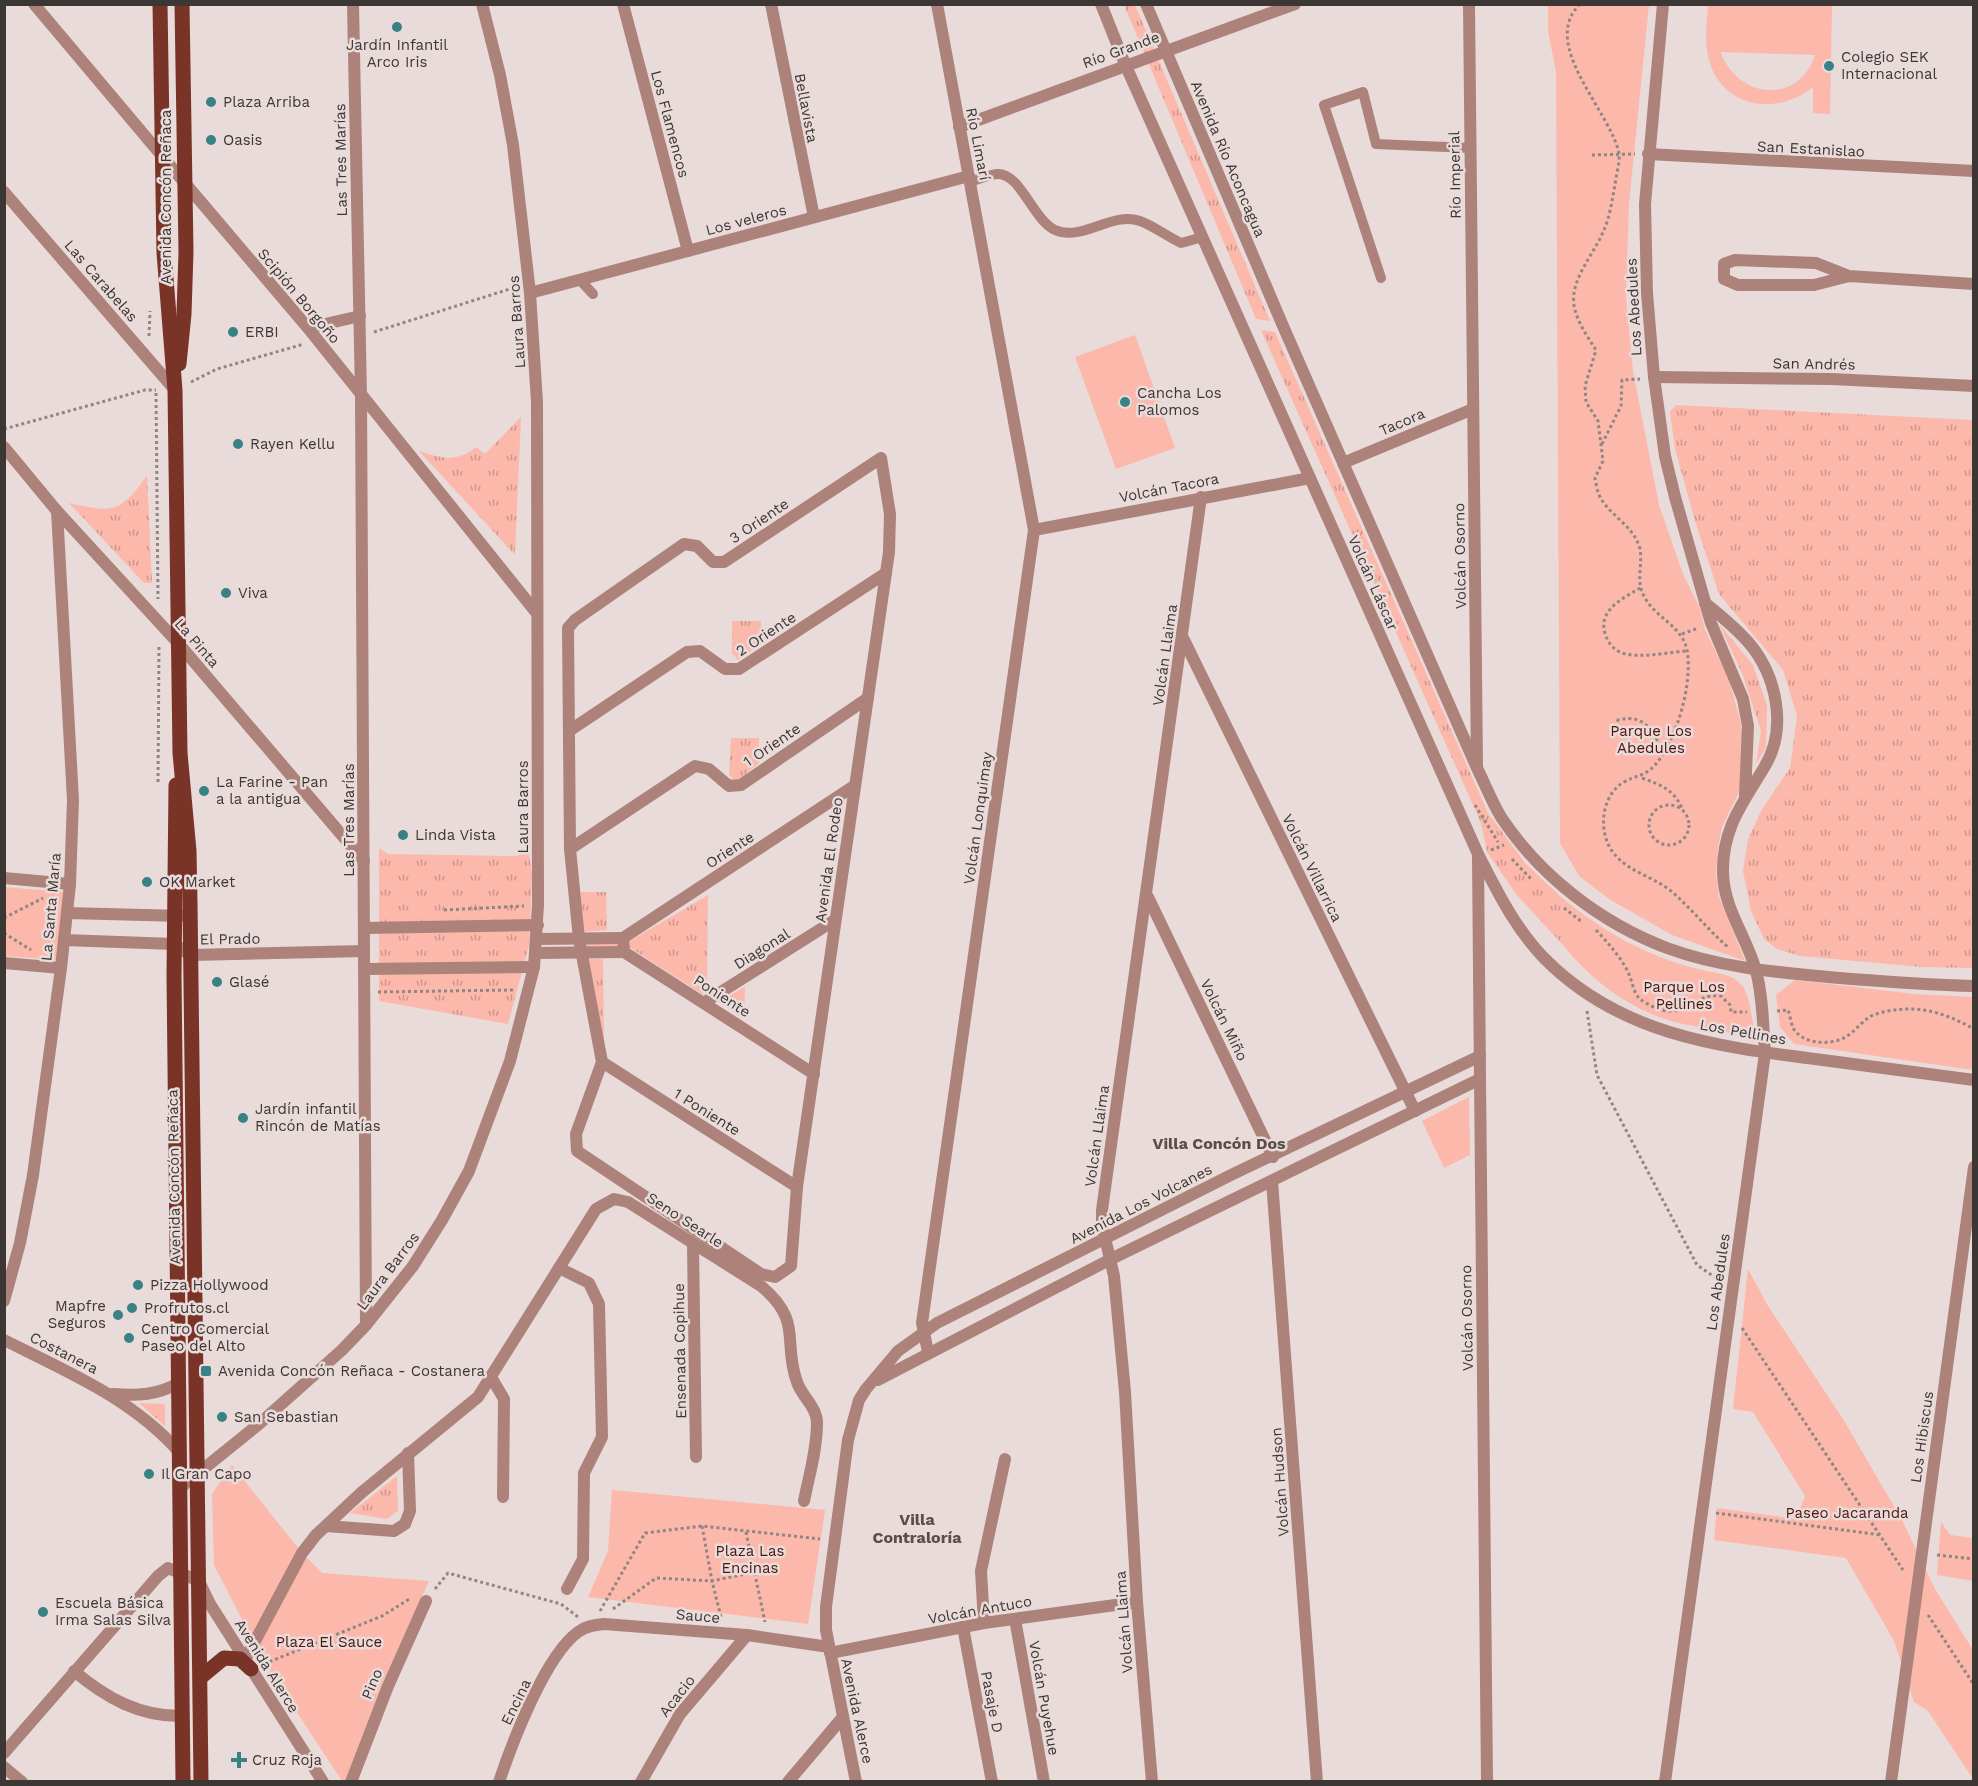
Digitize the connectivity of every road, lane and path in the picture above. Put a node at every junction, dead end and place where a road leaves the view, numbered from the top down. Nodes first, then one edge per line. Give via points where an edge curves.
1 (34, 4) edge
2 (160, 4) edge
3 (182, 4) edge
4 (353, 4) edge
5 (482, 4) edge
6 (623, 4) edge
7 (771, 4) edge
8 (937, 4) edge
9 (1101, 4) edge
10 (1146, 4) edge
11 (1295, 4) edge
12 (1468, 4) edge
13 (1580, 4) edge
14 (1663, 4) edge
15 (1165, 50) junction
16 (1125, 64) junction
17 (959, 127) junction
18 (1470, 148) junction
19 (1619, 154) junction
20 (1648, 154) junction
21 (1592, 155) dead end
22 (162, 156) junction
23 (1974, 171) edge
24 (970, 179) junction
25 (184, 183) junction
26 (4, 192) edge
27 (814, 217) junction
28 (1203, 237) junction
29 (687, 251) junction
30 (1849, 276) junction
31 (1381, 278) dead end
32 (580, 280) junction
33 (1974, 284) edge
34 (530, 288) junction
35 (991, 290) joint
36 (592, 294) dead end
37 (150, 302) dead end
38 (360, 316) junction
39 (1283, 326) joint
40 (308, 328) junction
41 (360, 336) junction
42 (132, 339) junction
43 (1473, 344) joint
44 (1654, 377) junction
45 (153, 384) dead end
46 (1974, 386) edge
47 (175, 390) junction
48 (361, 395) junction
49 (1473, 409) junction
50 (1601, 446) junction
51 (4, 447) edge
52 (881, 458) joint
53 (1343, 463) junction
54 (1310, 478) junction
55 (1202, 497) junction
56 (57, 512) junction
57 (1034, 530) junction
58 (886, 573) junction
59 (1640, 588) junction
60 (1705, 603) junction
61 (535, 611) junction
62 (159, 622) junction
63 (1183, 637) junction
64 (178, 643) junction
65 (1687, 651) junction
66 (868, 698) junction
67 (1615, 727) dead end
68 (569, 731) junction
69 (180, 753) junction
70 (1662, 754) junction
71 (1477, 768) junction
72 (1640, 778) junction
73 (854, 786) junction
74 (158, 792) dead end
75 (1744, 796) junction
76 (1683, 810) junction
77 (1516, 836) junction
78 (570, 849) junction
79 (1478, 854) junction
80 (364, 861) junction
81 (4, 879) edge
82 (70, 884) junction
83 (1147, 896) junction
84 (538, 905) junction
85 (443, 910) dead end
86 (67, 913) junction
87 (174, 916) junction
88 (190, 916) junction
89 (4, 918) edge
90 (836, 920) junction
91 (538, 925) junction
92 (364, 928) junction
93 (623, 938) junction
94 (537, 939) junction
95 (579, 939) junction
96 (64, 940) junction
97 (174, 944) junction
98 (364, 951) junction
99 (581, 952) junction
100 (624, 952) junction
101 (536, 953) junction
102 (1749, 954) junction
103 (190, 955) junction
104 (4, 963) edge
105 (534, 967) junction
106 (61, 968) junction
107 (365, 969) junction
108 (1756, 970) junction
109 (1974, 986) edge
110 (529, 990) junction
111 (364, 992) junction
112 (1584, 992) junction
113 (705, 1002) junction
114 (1750, 1012) dead end
115 (1751, 1020) dead end
116 (1765, 1053) junction
117 (1480, 1056) junction
118 (602, 1062) junction
119 (814, 1074) junction
120 (1480, 1079) junction
121 (1974, 1080) edge
122 (1405, 1092) junction
123 (1415, 1111) junction
124 (1273, 1157) junction
125 (1974, 1167) edge
126 (1272, 1181) junction
127 (797, 1187) junction
128 (1106, 1239) junction
129 (693, 1244) junction
130 (1111, 1259) junction
131 (559, 1268) junction
132 (1732, 1289) junction
133 (4, 1301) edge
134 (1730, 1309) junction
135 (366, 1325) junction
136 (922, 1332) junction
137 (4, 1340) edge
138 (928, 1352) junction
139 (491, 1377) junction
140 (179, 1383) junction
141 (866, 1389) junction
142 (109, 1393) junction
143 (180, 1453) junction
144 (408, 1454) junction
145 (696, 1457) dead end
146 (1005, 1460) dead end
147 (196, 1475) junction
148 (181, 1487) junction
149 (503, 1497) dead end
150 (804, 1501) dead end
151 (1702, 1512) junction
152 (326, 1526) junction
153 (702, 1526) junction
154 (746, 1531) junction
155 (1881, 1535) junction
156 (834, 1540) junction
157 (182, 1572) junction
158 (755, 1572) junction
159 (199, 1581) junction
160 (712, 1581) junction
161 (567, 1589) dead end
162 (1914, 1593) junction
163 (426, 1601) junction
164 (1137, 1602) junction
165 (1015, 1619) junction
166 (984, 1623) junction
167 (591, 1626) junction
168 (963, 1627) junction
169 (725, 1634) junction
170 (747, 1635) junction
171 (769, 1638) junction
172 (830, 1650) junction
173 (276, 1660) dead end
174 (248, 1664) junction
175 (74, 1671) junction
176 (201, 1677) junction
177 (1974, 1685) edge
178 (183, 1716) junction
179 (843, 1717) junction
180 (4, 1753) edge
181 (4, 1767) edge
182 (22, 1782) edge
183 (183, 1782) edge
184 (201, 1782) edge
185 (323, 1782) edge
186 (351, 1782) edge
187 (499, 1782) edge
188 (641, 1782) edge
189 (788, 1782) edge
190 (856, 1782) edge
191 (992, 1782) edge
192 (1044, 1782) edge
193 (1152, 1782) edge
194 (1317, 1782) edge
195 (1487, 1782) edge
196 (1665, 1782) edge
197 (1891, 1782) edge

1 - 22 street, Scipión Borgoño
2 - 22 main road, Avenida Concón Reñaca
3 - 25 main road, Avenida Concón Reñaca
4 - 38 street, Las Tres Marías
5 - 34 street, Laura Barros via 513,145
6 - 29 street, Los Flamencos
7 - 27 street, Bellavista
8 - 17 street, Río Limarí
9 - 16 street
10 - 15 street, Avenida Río Aconcagua
11 - 15 street, Río Grande
12 - 18 street, Río Imperial
13 - 19 path via 1569,15 1568,50
14 - 20 street, Los Abedules
15 - 16 street, Río Grande
15 - 39 street, Avenida Río Aconcagua
16 - 17 street, Río Grande
16 - 28 street
17 - 24 street, Río Limarí
18 - 31 lane via 1376,144 1363,92 1324,105
18 - 43 street, Río Imperial
19 - 20 path
19 - 21 path
19 - 50 path via 1605,229 1575,285 1578,320 1596,350 1585,386 1586,402 1598,421
20 - 23 street, San Estanislao
20 - 44 street, Los Abedules via 1647,292
22 - 25 street, Scipión Borgoño
22 - 47 main road, Avenida Concón Reñaca via 164,253
24 - 27 street, Los veleros
24 - 28 lane via 999,174 1011,178 1039,217 1053,229 1070,235 1126,220 1140,221 1181,243
24 - 35 street, Río Limarí
25 - 40 street, Scipión Borgoño
25 - 47 main road, Avenida Concón Reñaca via 184,314
26 - 42 street, Las Carabelas
27 - 29 street, Los veleros
28 - 54 street, Volcán Láscar
29 - 32 street, Los veleros
30 - 30 street via 1815,263 1735,260 1722,269 1724,279 1738,285 1814,285
30 - 33 street
32 - 34 street, Los veleros
32 - 36 lane
34 - 41 path
34 - 61 street, Laura Barros via 537,402
35 - 57 street, Volcán Lonquimay
37 - 42 path via 150,336
38 - 40 street
38 - 41 street, Las Tres Marías
39 - 53 street, Volcán Láscar
40 - 48 street, Scipión Borgoño
41 - 48 street, Las Tres Marías
42 - 47 street, Las Carabelas
43 - 49 street, Volcán Osorno
44 - 46 street, San Andrés via 1832,379
44 - 50 path via 1622,380 1622,406
44 - 60 street, Los Abedules via 1665,456
45 - 62 path
47 - 64 main road, Avenida Concón Reñaca
48 - 61 street, Scipión Borgoño
48 - 80 street, Las Tres Marías
49 - 53 street, Tacora
49 - 71 street, Volcán Osorno
50 - 59 path via 1603,460 1595,478 1599,496 1630,528 1640,550
51 - 56 street, La Pinta
52 - 58 street, Avenida El Rodeo via 890,514
52 - 68 street, 3 Oriente via 724,562 713,562 697,546 684,544 575,620 568,628
53 - 71 street, Volcán Láscar
54 - 55 street, Volcán Tacora
54 - 79 street, Volcán Láscar
55 - 57 street, Volcán Tacora
55 - 63 street, Volcán Llaima
56 - 62 street, La Pinta
56 - 82 street, La Santa María via 73,800
57 - 136 street, Volcán Lonquimay
58 - 66 street, Avenida El Rodeo
58 - 68 street, 2 Oriente via 739,669 725,669 700,651 687,652
59 - 65 path via 1646,600 1682,634
59 - 65 path via 1614,604 1605,615 1604,630 1610,645 1625,654
60 - 75 street, Los Abedules via 1743,699 1748,726
60 - 75 street, Los Abedules via 1748,641 1776,699 1774,743 1767,764
61 - 84 street, Laura Barros
62 - 64 street, La Pinta
62 - 74 path
63 - 83 street, Volcán Llaima
63 - 122 street, Volcán Villarrica
64 - 69 main road, Avenida Concón Reñaca
64 - 80 street, La Pinta
65 - 70 path via 1685,698
66 - 73 street, Avenida El Rodeo
66 - 78 street, 1 Oriente via 741,785 729,786 710,769 695,766
67 - 70 path via 1618,720 1628,718 1643,722 1657,734
68 - 78 street
69 - 87 main road, Avenida Concón Reñaca via 175,805
69 - 88 main road, Avenida Concón Reñaca
70 - 72 path
71 - 77 street via 1501,816
72 - 76 path via 1665,786
72 - 102 path via 1623,782 1608,802 1603,832 1610,849 1624,866 1669,889 1736,954
73 - 90 street, Avenida El Rodeo
73 - 93 street, Oriente
75 - 102 street, Los Abedules via 1729,829 1723,873 1725,896
76 - 76 path via 1689,824 1684,839 1673,845 1657,842 1648,826 1652,814 1667,805
77 - 79 path via 1502,847
77 - 108 street via 1556,880 1604,917 1667,948
78 - 95 street
79 - 112 street, Los Pellines via 1526,936 1543,957
79 - 117 street, Volcán Osorno
80 - 92 street, Las Tres Marías
81 - 82 street
82 - 86 street, La Santa María
82 - 89 path
83 - 124 street, Volcán Miño
83 - 128 street, Volcán Llaima via 1102,1210
84 - 85 path
84 - 91 street, Laura Barros
86 - 87 street, El Prado
86 - 96 street, La Santa María
87 - 88 street, El Prado
87 - 97 main road, Avenida Concón Reñaca
88 - 103 main road, Avenida Concón Reñaca
90 - 113 street, Diagonal
90 - 119 street, Avenida El Rodeo
91 - 92 street
91 - 94 street, Laura Barros
92 - 98 street, Las Tres Marías
93 - 95 street
93 - 100 street
94 - 95 street
94 - 101 street, Laura Barros
95 - 99 street
96 - 97 street
96 - 106 street, La Santa María
97 - 103 street, El Prado
97 - 140 main road, Avenida Concón Reñaca
98 - 103 street, El Prado
98 - 107 street, Las Tres Marías
99 - 100 street
99 - 101 street
99 - 118 street
100 - 113 street, Poniente
101 - 105 street, Laura Barros
102 - 108 street, Los Abedules
103 - 147 main road, Avenida Concón Reñaca
104 - 106 street
105 - 107 street
105 - 110 street, Laura Barros
106 - 133 street, La Santa María via 33,1175
107 - 111 street, Las Tres Marías
108 - 109 street
108 - 116 street, Los Abedules
110 - 111 path
110 - 135 street, Laura Barros via 504,1080 470,1170 413,1266
111 - 135 street, Las Tres Marías
112 - 116 street, Los Pellines via 1650,1027
112 - 132 path via 1597,1075 1697,1265
113 - 119 street, Poniente
114 - 115 path
116 - 121 street, Los Pellines
116 - 132 street, Los Abedules
117 - 120 street, Volcán Osorno
117 - 122 street, Avenida Los Volcanes
118 - 127 street, 1 Poniente
118 - 127 street, Avenida El Rodeo via 576,1134 577,1151 761,1274 775,1277 791,1266
119 - 127 street, Avenida El Rodeo
120 - 123 street
120 - 195 street, Volcán Osorno
122 - 123 street, Volcán Villarrica
122 - 124 street, Avenida Los Volcanes
123 - 126 street
124 - 128 street, Avenida Los Volcanes
125 - 162 street, Los Hibiscus
126 - 130 street
126 - 194 street, Volcán Hudson
128 - 130 street, Volcán Llaima
128 - 136 street, Avenida Los Volcanes
129 - 131 street, Seno Searle via 628,1202 614,1199 596,1209
129 - 145 street, Ensenada Copihue
129 - 150 street, Seno Searle via 761,1286 785,1315 792,1338 795,1376 817,1420
130 - 138 street
130 - 164 street, Volcán Llaima via 1125,1392
131 - 139 street, Seno Searle
131 - 161 street via 589,1283 598,1296 599,1315 602,1437 584,1473 583,1559
132 - 134 street, Los Abedules
134 - 151 street, Los Abedules
134 - 155 path
135 - 147 street, Laura Barros
136 - 138 street, Volcán Lonquimay
136 - 141 street, Avenida Los Volcanes via 898,1351
137 - 142 street, Costanera
138 - 141 street
139 - 144 street, Seno Searle via 478,1397
139 - 149 street via 504,1399
140 - 142 street, Costanera via 141,1396
140 - 143 main road, Avenida Concón Reñaca
141 - 156 street, Avenida Los Volcanes via 852,1420
142 - 143 street, Costanera via 152,1423
143 - 148 main road, Avenida Concón Reñaca
144 - 152 street, Seno Searle
144 - 152 street via 410,1511 405,1524 394,1531
146 - 166 street via 981,1571
147 - 148 street, Laura Barros
147 - 159 main road, Avenida Concón Reñaca
148 - 157 main road, Avenida Concón Reñaca
151 - 155 path
151 - 196 street, Los Abedules
152 - 174 street, Seno Searle via 302,1553
153 - 154 path
153 - 160 path
153 - 167 path via 645,1533
154 - 156 path
154 - 158 path
155 - 162 path via 1898,1558
156 - 172 street, Avenida Los Volcanes via 826,1607
157 - 159 street
157 - 175 street via 168,1568 158,1576
157 - 178 main road, Avenida Concón Reñaca
158 - 160 path
158 - 171 path
159 - 174 street, Avenida Alerce
159 - 176 main road, Avenida Concón Reñaca
160 - 167 path via 656,1578
160 - 169 path
162 - 177 path
162 - 197 street, Los Hibiscus
163 - 167 path via 448,1573 561,1604
163 - 173 path via 410,1598 382,1616
163 - 186 street, Pino
164 - 165 street, Volcán Antuco
164 - 193 street, Volcán Llaima
165 - 166 street, Volcán Antuco
165 - 192 street, Volcán Puyehue
166 - 168 street, Volcán Antuco
167 - 169 street, Sauce
167 - 187 street, Encina via 568,1641 533,1699
168 - 172 street, Volcán Antuco
168 - 191 street, Pasaje D
169 - 170 street, Sauce
170 - 171 street, Sauce
170 - 188 street, Acacio via 680,1714
171 - 172 street, Sauce
172 - 179 street, Avenida Alerce
174 - 176 main road via 224,1658
174 - 185 street, Avenida Alerce
175 - 178 street via 125,1706 155,1715
175 - 180 street
176 - 184 main road, Avenida Concón Reñaca
178 - 183 main road, Avenida Concón Reñaca
179 - 189 street
179 - 190 street, Avenida Alerce
181 - 182 street

